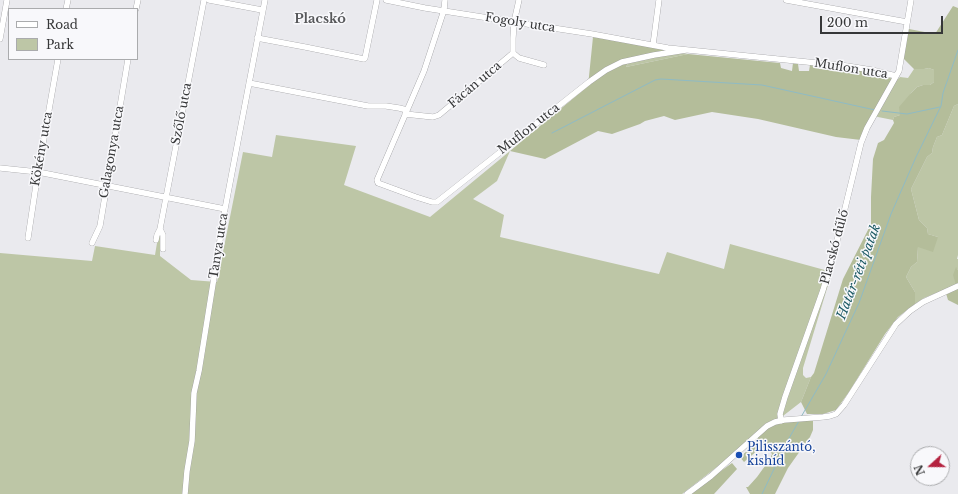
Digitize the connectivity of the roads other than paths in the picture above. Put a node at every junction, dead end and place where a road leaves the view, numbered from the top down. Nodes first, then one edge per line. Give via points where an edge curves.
1 (8, 0) edge
2 (204, 0) edge
3 (209, 0) edge
4 (265, 0) edge
5 (377, 0) edge
6 (386, 0) edge
7 (445, 0) edge
8 (519, 0) edge
9 (659, 0) edge
10 (786, 0) edge
11 (911, 0) edge
12 (262, 10) junction
13 (444, 10) junction
14 (514, 22) junction
15 (907, 22) junction
16 (257, 38) junction
17 (0, 39) edge
18 (653, 45) junction
19 (686, 50) junction
20 (513, 54) junction
21 (58, 60) edge
22 (128, 60) edge
23 (544, 65) dead end
24 (896, 76) junction
25 (249, 83) junction
26 (406, 112) junction
27 (0, 168) edge
28 (38, 172) junction
29 (106, 186) junction
30 (165, 198) junction
31 (225, 209) junction
32 (160, 229) junction
33 (28, 238) dead end
34 (156, 240) dead end
35 (92, 243) dead end
36 (163, 249) dead end
37 (958, 286) edge
38 (781, 420) junction
39 (185, 494) edge
40 (687, 494) edge

1 - 17 street
2 - 30 street, Szőlő utca
3 - 12 street
4 - 12 street, Tanya utca
5 - 16 street via 364,59
6 - 13 street, Fogoly utca
7 - 13 street
8 - 14 street, Fácán utca
9 - 18 street
10 - 15 street
11 - 15 street, Placskó dűlő
12 - 16 street, Tanya utca
13 - 14 street, Fogoly utca
13 - 26 street via 424,71
14 - 18 street, Fogoly utca
14 - 20 street, Fácán utca
15 - 24 street, Placskó dűlő
16 - 25 street, Tanya utca
18 - 19 street, Muflon utca
19 - 24 street, Muflon utca via 847,66
19 - 26 street, Muflon utca via 622,62 606,70 436,202 378,183 377,180
20 - 23 street
20 - 26 street, Fácán utca via 439,115 433,117
21 - 28 street, Kökény utca
22 - 29 street, Galagonya utca
24 - 38 street, Placskó dűlő via 861,143 836,245 785,397 780,414
25 - 26 street, Fácán utca via 368,106 399,108
25 - 31 street, Tanya utca
27 - 28 street
28 - 29 street
28 - 33 street, Kökény utca
29 - 30 street
29 - 35 street, Galagonya utca via 100,226
30 - 31 street
30 - 32 street, Szőlő utca
31 - 39 street, Tanya utca via 194,393 192,441
32 - 34 street, Szőlő utca
32 - 36 street, Szőlő utca via 163,235
37 - 38 street via 923,302 896,324 836,414
38 - 40 street via 767,426

